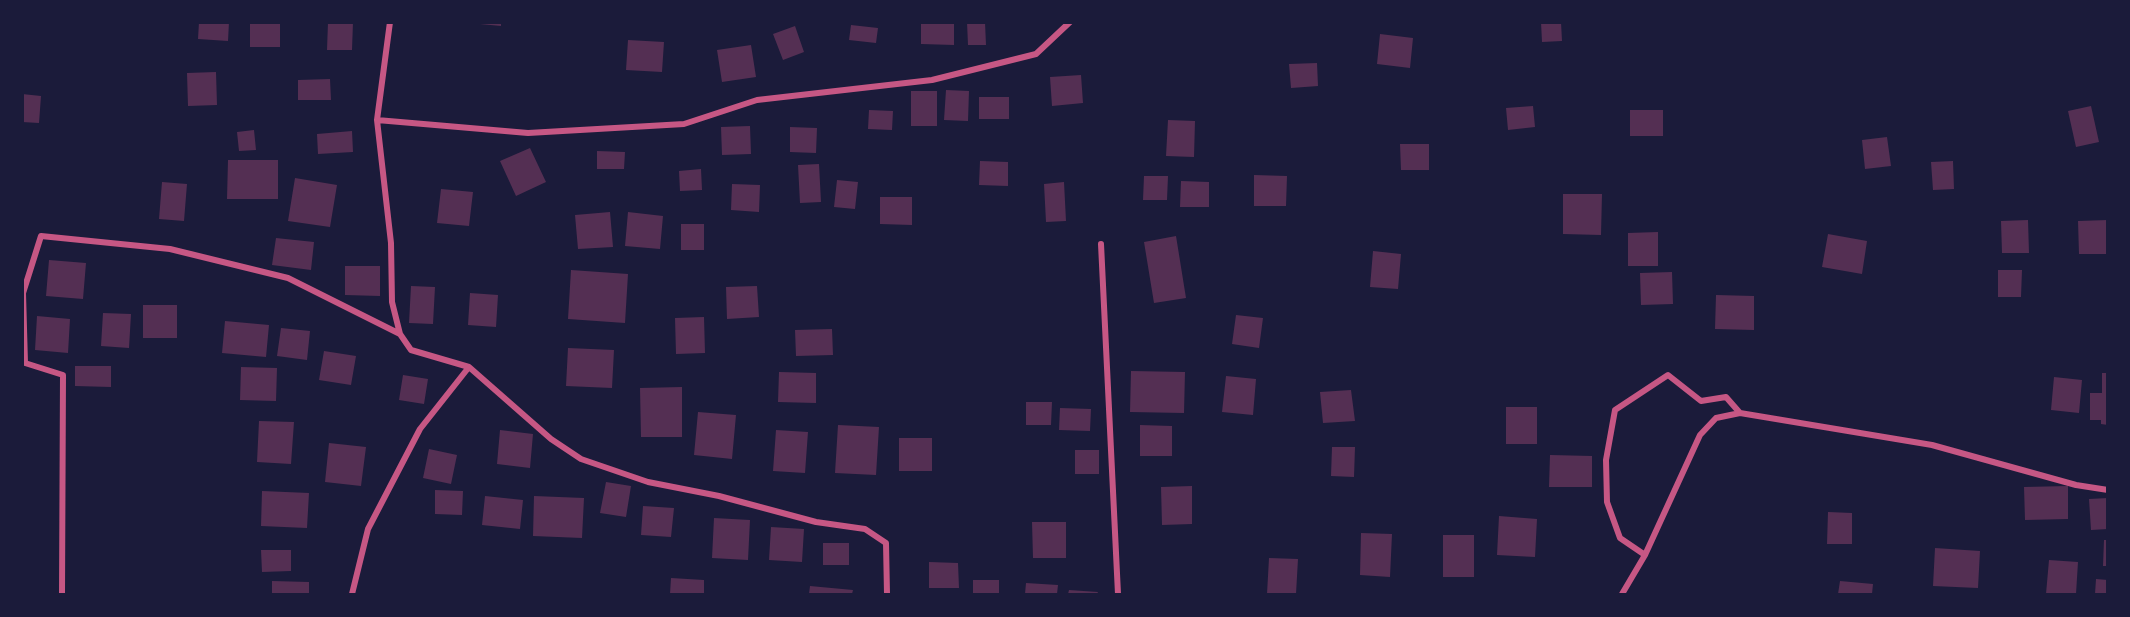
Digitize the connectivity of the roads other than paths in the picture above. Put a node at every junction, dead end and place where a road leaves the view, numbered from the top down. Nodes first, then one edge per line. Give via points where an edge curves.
1 (390, 22) edge
2 (1070, 22) edge
3 (377, 120) junction
4 (1101, 244) dead end
5 (23, 310) edge
6 (400, 334) junction
7 (468, 367) junction
8 (1740, 413) junction
9 (2108, 490) edge
10 (1645, 555) junction
11 (63, 594) edge
12 (352, 594) edge
13 (887, 594) edge
14 (1118, 594) edge
15 (1622, 594) edge

1 - 3 street
2 - 3 street via 1036,54 932,80 757,100 684,124 528,133
3 - 6 street via 391,243 392,302
4 - 14 street
5 - 6 street via 22,293 41,236 170,249 288,278
5 - 11 street via 26,363 63,375
6 - 7 street via 411,350
7 - 12 street via 420,429 368,530
7 - 13 street via 551,439 582,459 648,482 816,522 865,529 886,543
8 - 9 street via 1932,445 2076,485
8 - 10 street via 1716,418 1700,435
8 - 10 street via 1726,397 1701,401 1668,375 1615,410 1606,460 1607,502 1620,538
10 - 15 street

